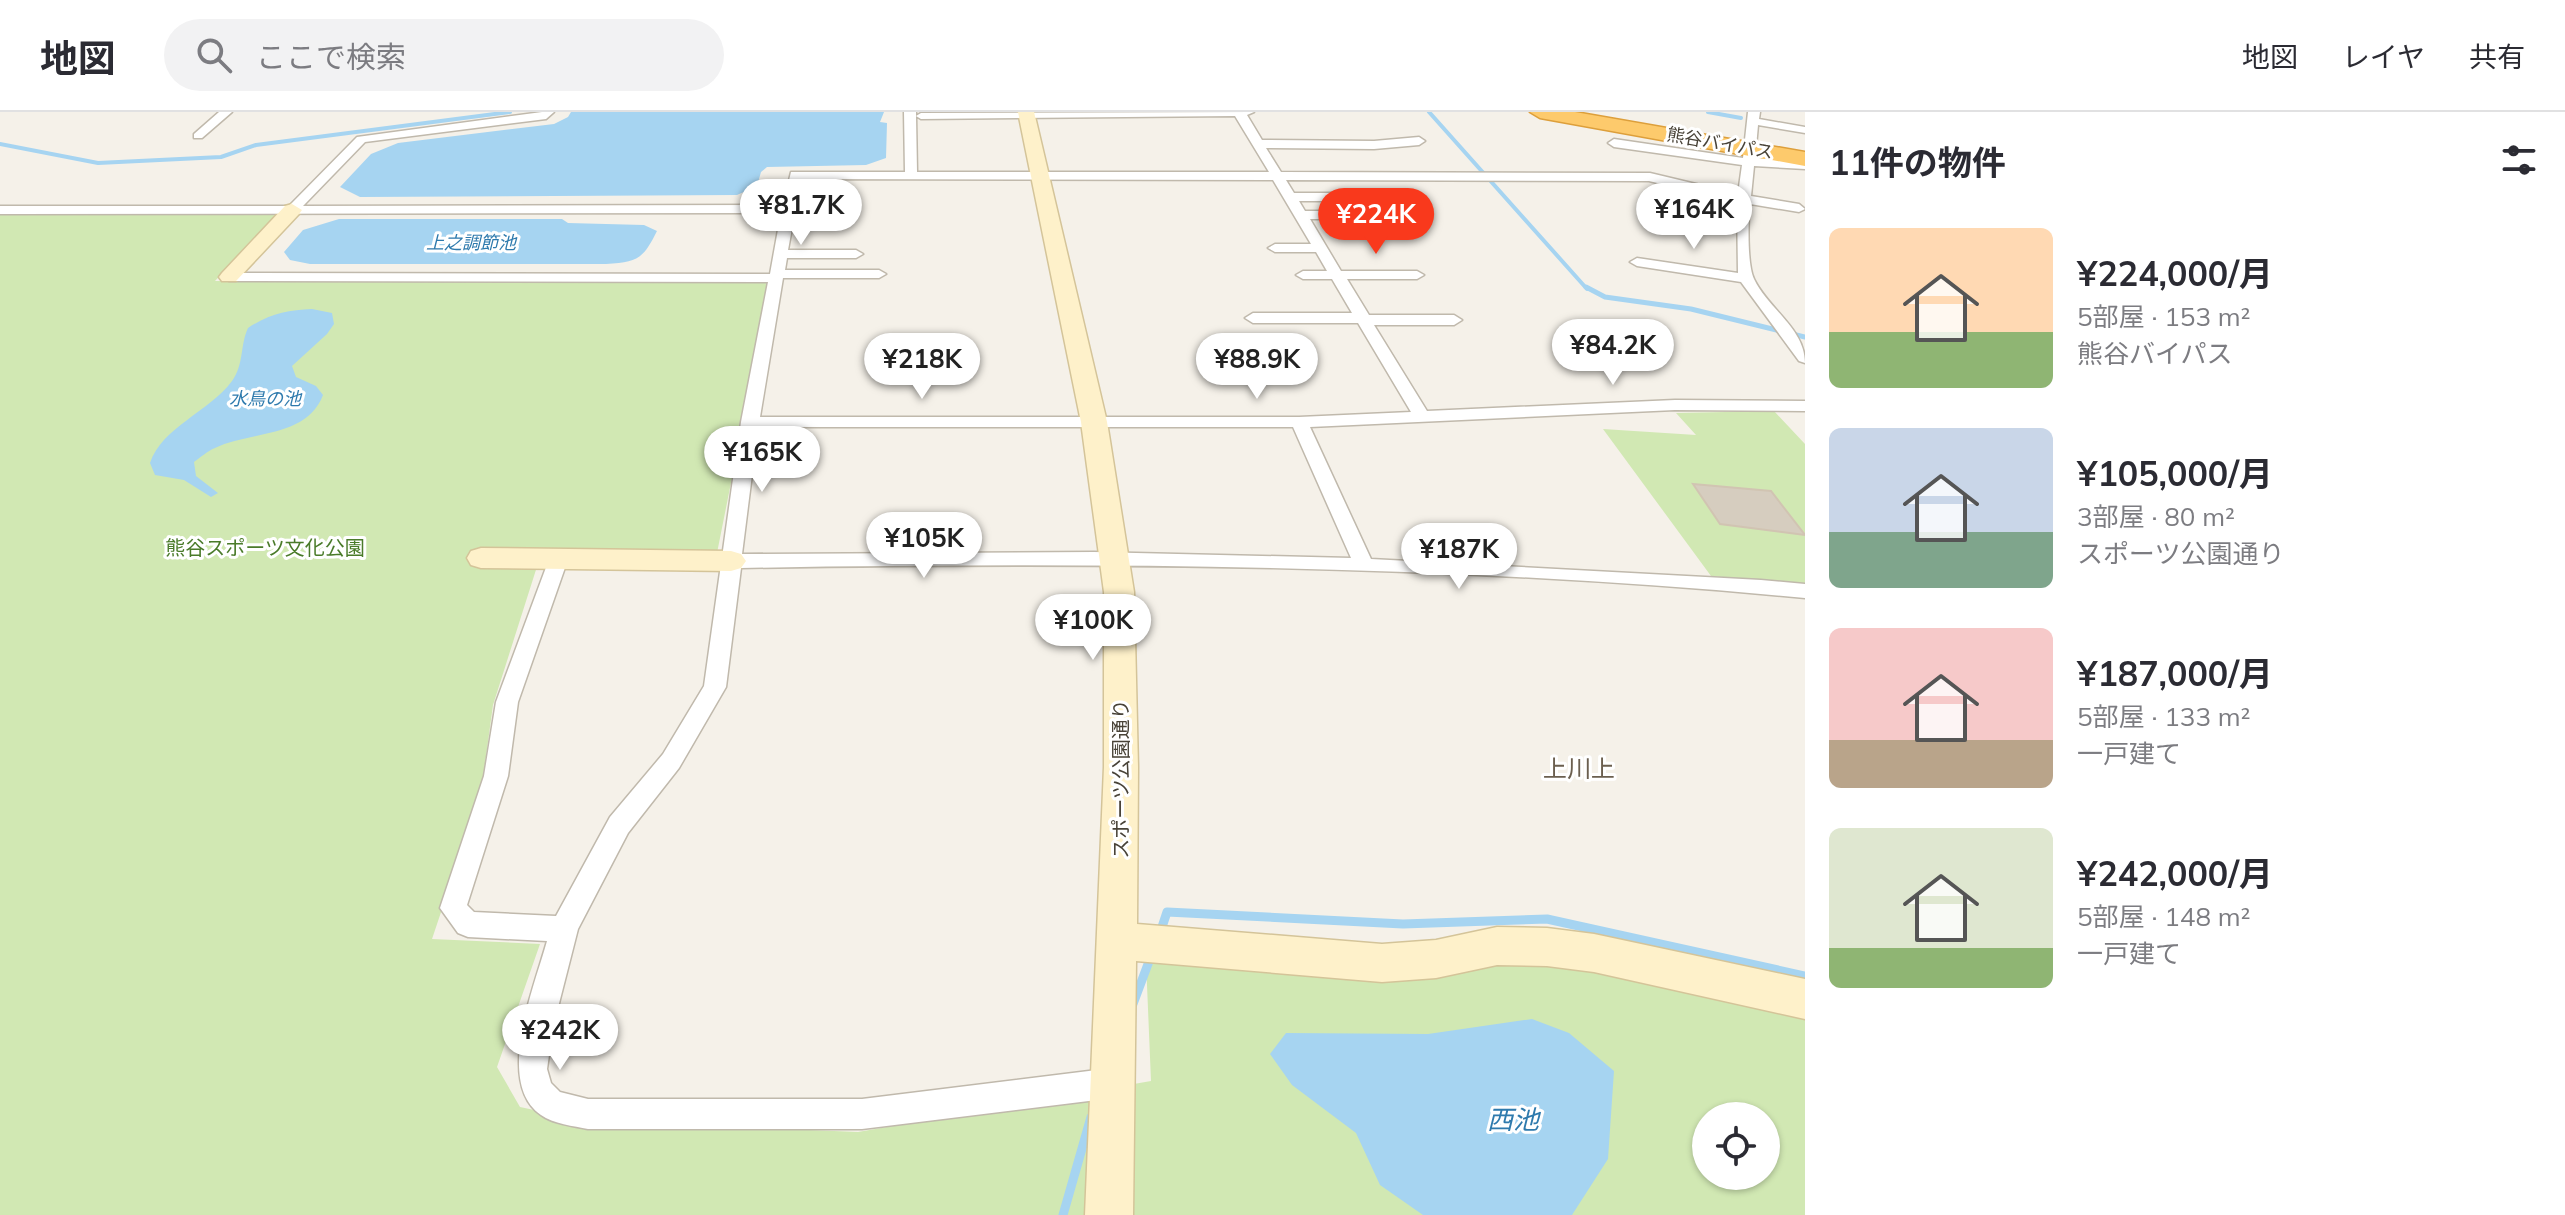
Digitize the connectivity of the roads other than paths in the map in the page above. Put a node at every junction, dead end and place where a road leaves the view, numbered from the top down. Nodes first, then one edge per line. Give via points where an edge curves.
1 (226, 112) edge
2 (548, 112) edge
3 (1540, 112) edge
4 (1027, 113) edge
5 (1242, 113) edge
6 (916, 114) edge
7 (1747, 120) edge
8 (1233, 128) dead end
9 (1248, 128) junction
10 (1805, 132) edge
11 (198, 136) dead end
12 (1419, 141) dead end
13 (1614, 143) dead end
14 (1258, 144) junction
15 (1750, 155) junction
16 (1805, 159) edge
17 (1805, 165) edge
18 (1041, 175) junction
19 (911, 176) junction
20 (1277, 177) junction
21 (1289, 197) junction
22 (1348, 197) dead end
23 (1746, 200) junction
24 (1799, 208) dead end
25 (788, 209) junction
26 (0, 210) edge
27 (292, 210) junction
28 (1300, 215) junction
29 (1359, 215) dead end
30 (1275, 248) dead end
31 (1319, 248) junction
32 (780, 254) junction
33 (856, 254) dead end
34 (1637, 262) dead end
35 (879, 274) dead end
36 (1303, 275) dead end
37 (1336, 275) junction
38 (1417, 275) dead end
39 (777, 276) junction
40 (229, 277) joint
41 (1746, 278) junction
42 (1253, 318) dead end
43 (1363, 319) junction
44 (1454, 320) dead end
45 (1805, 358) edge
46 (1805, 406) edge
47 (1421, 415) junction
48 (750, 422) junction
49 (1094, 422) junction
50 (1299, 422) junction
51 (481, 558) dead end
52 (1116, 558) junction
53 (558, 559) junction
54 (731, 561) junction
55 (1364, 565) junction
56 (1805, 591) edge
57 (564, 929) junction
58 (1118, 941) junction
59 (1805, 999) edge
60 (1113, 1083) junction
61 (1109, 1215) edge

1 - 11 street
2 - 27 street via 361,139
3 - 15 highway, 熊谷バイパス
4 - 5 street
4 - 6 street
4 - 18 street, スポーツ公園通り
5 - 9 street
6 - 19 street
7 - 10 highway, 熊谷バイパス
7 - 15 street
8 - 9 street
9 - 14 street
12 - 14 street
13 - 15 street
14 - 20 street
15 - 16 highway, 熊谷バイパス
15 - 17 street
15 - 23 street
18 - 19 street
18 - 20 street
18 - 49 street, スポーツ公園通り
19 - 25 street via 795,175
20 - 21 street
20 - 23 street via 1650,177
21 - 22 street
21 - 28 street
23 - 24 street
23 - 41 street
25 - 27 street
25 - 32 street
26 - 27 street
27 - 40 street
28 - 29 street
28 - 31 street
30 - 31 street
31 - 37 street
32 - 33 street
32 - 39 street
34 - 41 street
35 - 39 street
36 - 37 street
37 - 38 street
37 - 43 street
39 - 40 street
39 - 48 street
41 - 45 street
42 - 43 street
43 - 44 street
43 - 47 street
46 - 47 street via 1675,405
47 - 50 street
48 - 49 street
48 - 54 street
49 - 50 street
49 - 52 street, スポーツ公園通り
50 - 55 street
51 - 53 street
52 - 54 street
52 - 55 street
52 - 58 street, スポーツ公園通り via 1121,679
53 - 54 street
53 - 57 street via 507,702 496,776 453,908 468,924
54 - 57 street via 715,687 671,761 619,825
55 - 56 street via 1689,579
57 - 60 street via 532,1069 539,1092 552,1105 588,1114 862,1114
58 - 59 street via 1382,963 1497,946 1547,947
58 - 60 street, スポーツ公園通り
60 - 61 street, スポーツ公園通り

